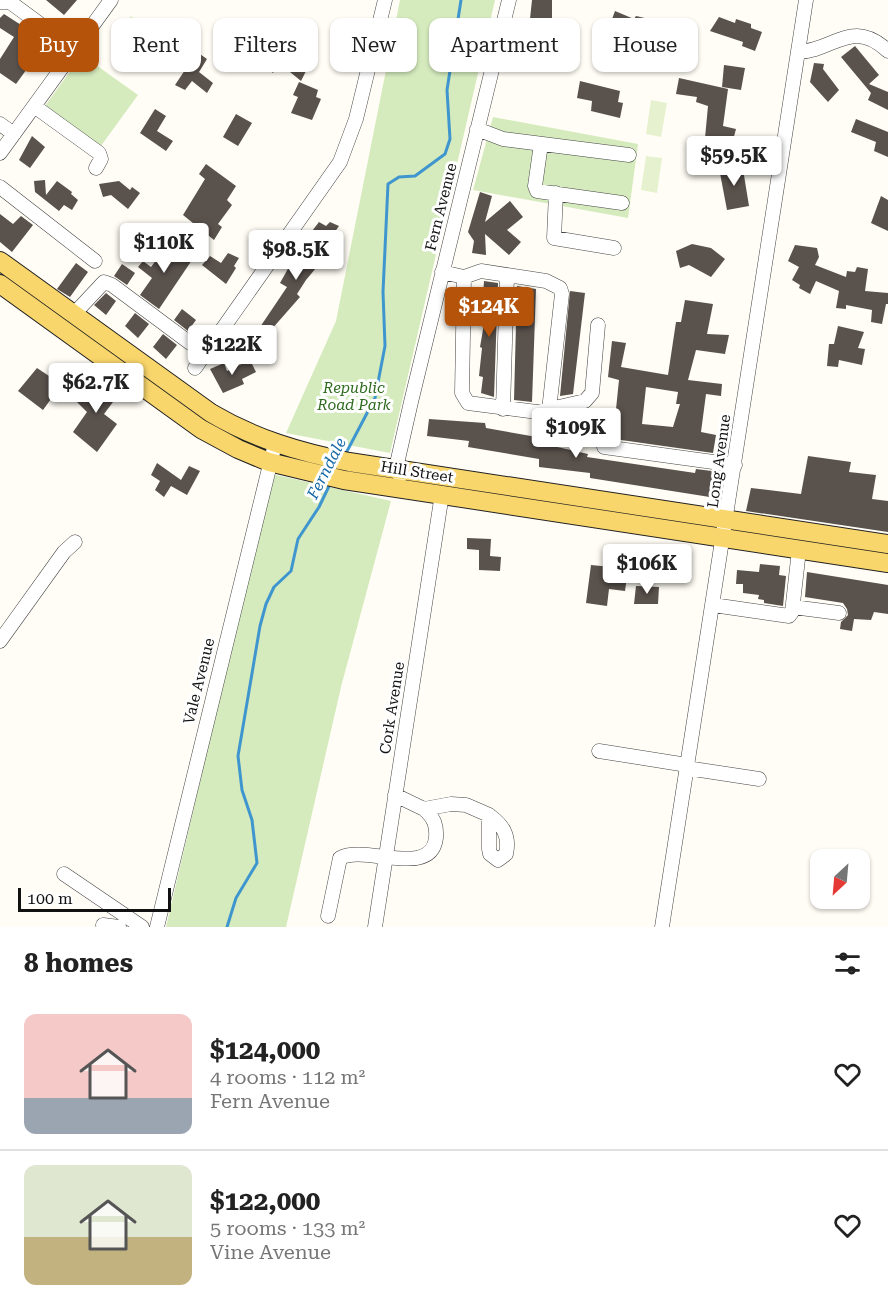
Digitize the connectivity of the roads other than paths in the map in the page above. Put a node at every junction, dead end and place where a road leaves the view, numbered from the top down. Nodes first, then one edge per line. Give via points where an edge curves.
1 (111, 0) edge
2 (385, 0) edge
3 (509, 0) edge
4 (806, 0) edge
5 (0, 2) edge
6 (32, 18) edge
7 (98, 18) edge
8 (888, 51) edge
9 (798, 52) junction
10 (59, 72) edge
11 (34, 106) junction
12 (0, 124) edge
13 (477, 129) junction
14 (14, 134) junction
15 (540, 144) junction
16 (0, 153) edge
17 (629, 155) dead end
18 (96, 168) dead end
19 (0, 187) edge
20 (556, 193) junction
21 (622, 203) dead end
22 (614, 248) dead end
23 (0, 261) edge
24 (95, 261) dead end
25 (442, 272) junction
26 (507, 275) junction
27 (464, 277) junction
28 (0, 284) edge
29 (74, 314) junction
30 (598, 324) dead end
31 (190, 343) dead end
32 (195, 368) dead end
33 (503, 409) junction
34 (549, 410) junction
35 (275, 444) junction
36 (604, 447) dead end
37 (269, 462) junction
38 (735, 465) junction
39 (396, 468) junction
40 (409, 489) junction
41 (442, 494) junction
42 (726, 520) junction
43 (723, 538) junction
44 (75, 542) dead end
45 (888, 544) edge
46 (799, 550) junction
47 (888, 564) edge
48 (712, 605) junction
49 (793, 607) junction
50 (839, 613) dead end
51 (0, 641) edge
52 (599, 751) dead end
53 (687, 766) junction
54 (759, 779) dead end
55 (395, 795) junction
56 (424, 809) junction
57 (489, 815) dead end
58 (382, 857) junction
59 (64, 874) dead end
60 (328, 915) dead end
61 (103, 925) dead end
62 (140, 926) edge
63 (119, 927) edge
64 (157, 927) edge
65 (375, 927) edge
66 (662, 927) edge

1 - 7 street
2 - 32 street via 356,119 340,162
3 - 13 street, Fern Avenue
4 - 9 street, Long Avenue
5 - 6 street via 10,2
8 - 9 street via 867,36 835,39 813,51
9 - 38 street, Long Avenue
10 - 11 street
11 - 14 street
11 - 18 street via 99,153 101,159
12 - 14 street
13 - 15 street via 503,139
13 - 25 street, Fern Avenue
14 - 16 street
15 - 17 street
15 - 20 street via 536,189
19 - 24 street
20 - 21 street
20 - 22 street via 554,238
23 - 29 main road, Hill Street
25 - 27 street
25 - 39 street, Fern Avenue
26 - 27 street via 481,271
26 - 33 street
26 - 34 street via 546,281 560,288 562,294
27 - 33 street via 463,398 468,403
28 - 37 main road, Hill Street via 201,429
29 - 31 street via 104,282
29 - 35 main road, Hill Street via 212,413
30 - 34 street via 590,397
33 - 34 street
35 - 37 street, Vale Avenue
35 - 39 main road, Hill Street via 349,462
36 - 38 street
37 - 40 main road, Hill Street via 344,480
37 - 64 street, Vale Avenue
38 - 42 street, Long Avenue
39 - 40 street
39 - 42 main road, Hill Street
40 - 41 main road, Hill Street
41 - 43 main road, Hill Street
41 - 55 street, Cork Avenue
42 - 43 street, Long Avenue
42 - 45 main road, Hill Street
43 - 46 main road, Hill Street
43 - 48 street, Long Avenue
44 - 51 street
46 - 47 main road, Hill Street
46 - 49 street
48 - 49 street via 783,617 789,616
48 - 53 street, Long Avenue
49 - 50 street
52 - 53 street
53 - 54 street
53 - 66 street, Long Avenue
55 - 56 street
55 - 58 street, Cork Avenue
56 - 57 street via 466,805
56 - 58 street via 437,828 432,851 421,857
58 - 60 street via 350,852 340,858
58 - 65 street, Cork Avenue
59 - 62 street
61 - 63 street

